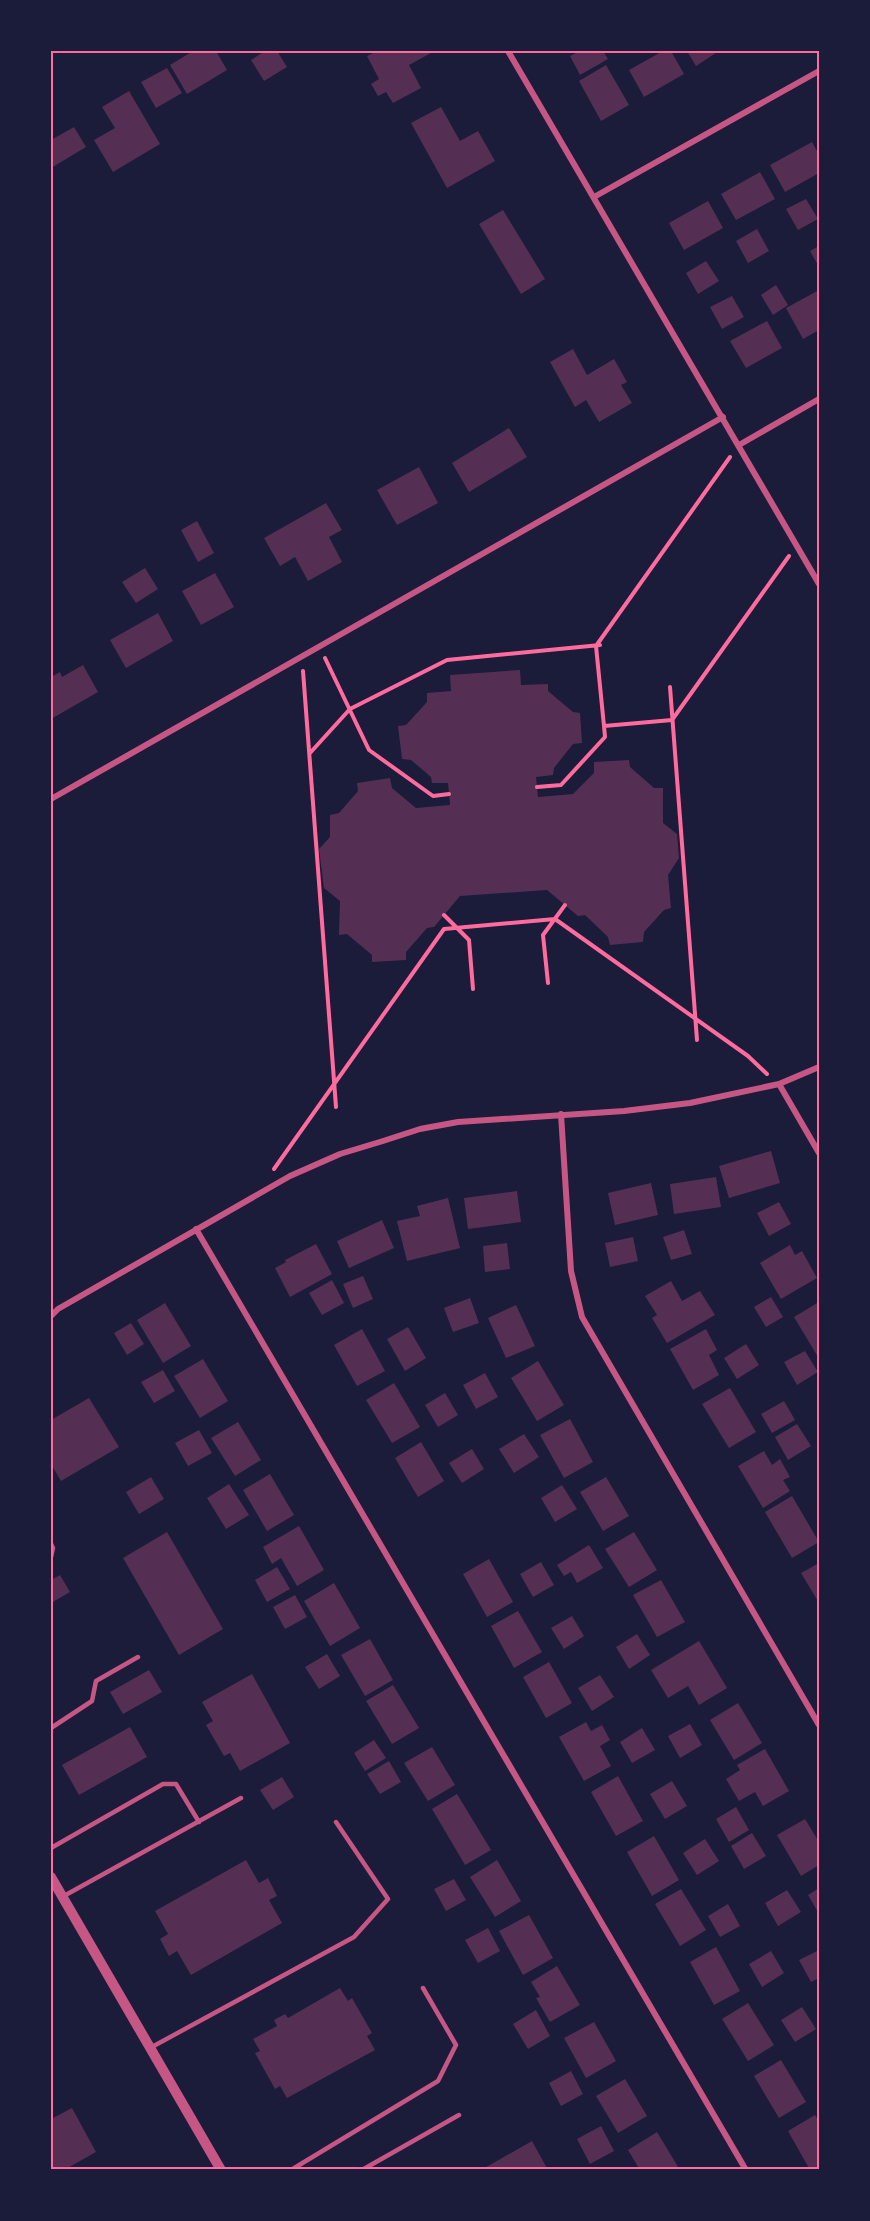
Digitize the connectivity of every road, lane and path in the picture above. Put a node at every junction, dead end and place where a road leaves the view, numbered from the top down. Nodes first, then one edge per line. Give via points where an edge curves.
1 (508, 51) edge
2 (819, 71) edge
3 (594, 197) junction
4 (819, 399) edge
5 (723, 417) junction
6 (739, 445) junction
7 (796, 545) junction
8 (819, 584) edge
9 (319, 646) junction
10 (598, 646) junction
11 (302, 656) junction
12 (670, 687) dead end
13 (350, 709) junction
14 (672, 720) junction
15 (604, 726) junction
16 (310, 754) junction
17 (537, 787) dead end
18 (449, 794) dead end
19 (51, 799) edge
20 (565, 905) dead end
21 (444, 915) dead end
22 (555, 919) junction
23 (458, 928) junction
24 (548, 983) dead end
25 (473, 989) dead end
26 (696, 1019) junction
27 (698, 1040) dead end
28 (819, 1067) edge
29 (335, 1083) junction
30 (779, 1084) junction
31 (336, 1107) dead end
32 (561, 1114) junction
33 (819, 1153) edge
34 (255, 1196) junction
35 (196, 1229) junction
36 (54, 1310) edge
37 (51, 1316) edge
38 (51, 1544) edge
39 (51, 1557) edge
40 (138, 1657) dead end
41 (819, 1725) edge
42 (51, 1728) edge
43 (241, 1798) dead end
44 (199, 1822) junction
45 (336, 1822) dead end
46 (51, 1848) edge
47 (51, 1877) edge
48 (62, 1897) junction
49 (423, 1988) dead end
50 (150, 2048) junction
51 (459, 2115) dead end
52 (221, 2170) edge
53 (291, 2170) edge
54 (362, 2170) edge
55 (746, 2170) edge

1 - 3 street
2 - 3 street
3 - 5 street
4 - 6 street
5 - 6 street
5 - 9 street
6 - 7 street
6 - 10 path
7 - 8 street
7 - 14 path
9 - 11 street
9 - 13 path
10 - 13 path via 447,660
10 - 15 path
11 - 16 path
11 - 19 street
12 - 14 path
13 - 16 path
13 - 18 path via 369,750 433,796
14 - 15 path
14 - 26 path
15 - 17 path via 605,737 561,785
16 - 29 path
20 - 22 path
21 - 23 path
22 - 23 path
22 - 24 path via 543,935
22 - 26 path
23 - 25 path via 469,940
23 - 29 path via 444,930
26 - 27 path
26 - 30 path
28 - 30 street
29 - 31 path
29 - 34 path
30 - 32 street via 690,1103
30 - 33 street
32 - 34 street via 420,1129 340,1154
32 - 41 street via 571,1271 582,1317
34 - 35 street
35 - 36 street
35 - 55 street
36 - 37 street
38 - 39 lane
40 - 42 lane via 96,1681 92,1701
43 - 44 lane
44 - 46 lane via 176,1784 163,1784
44 - 48 lane
45 - 50 lane via 388,1899 354,1936
47 - 48 street
48 - 50 street
49 - 53 lane via 456,2045 438,2080
50 - 52 street
51 - 54 lane

